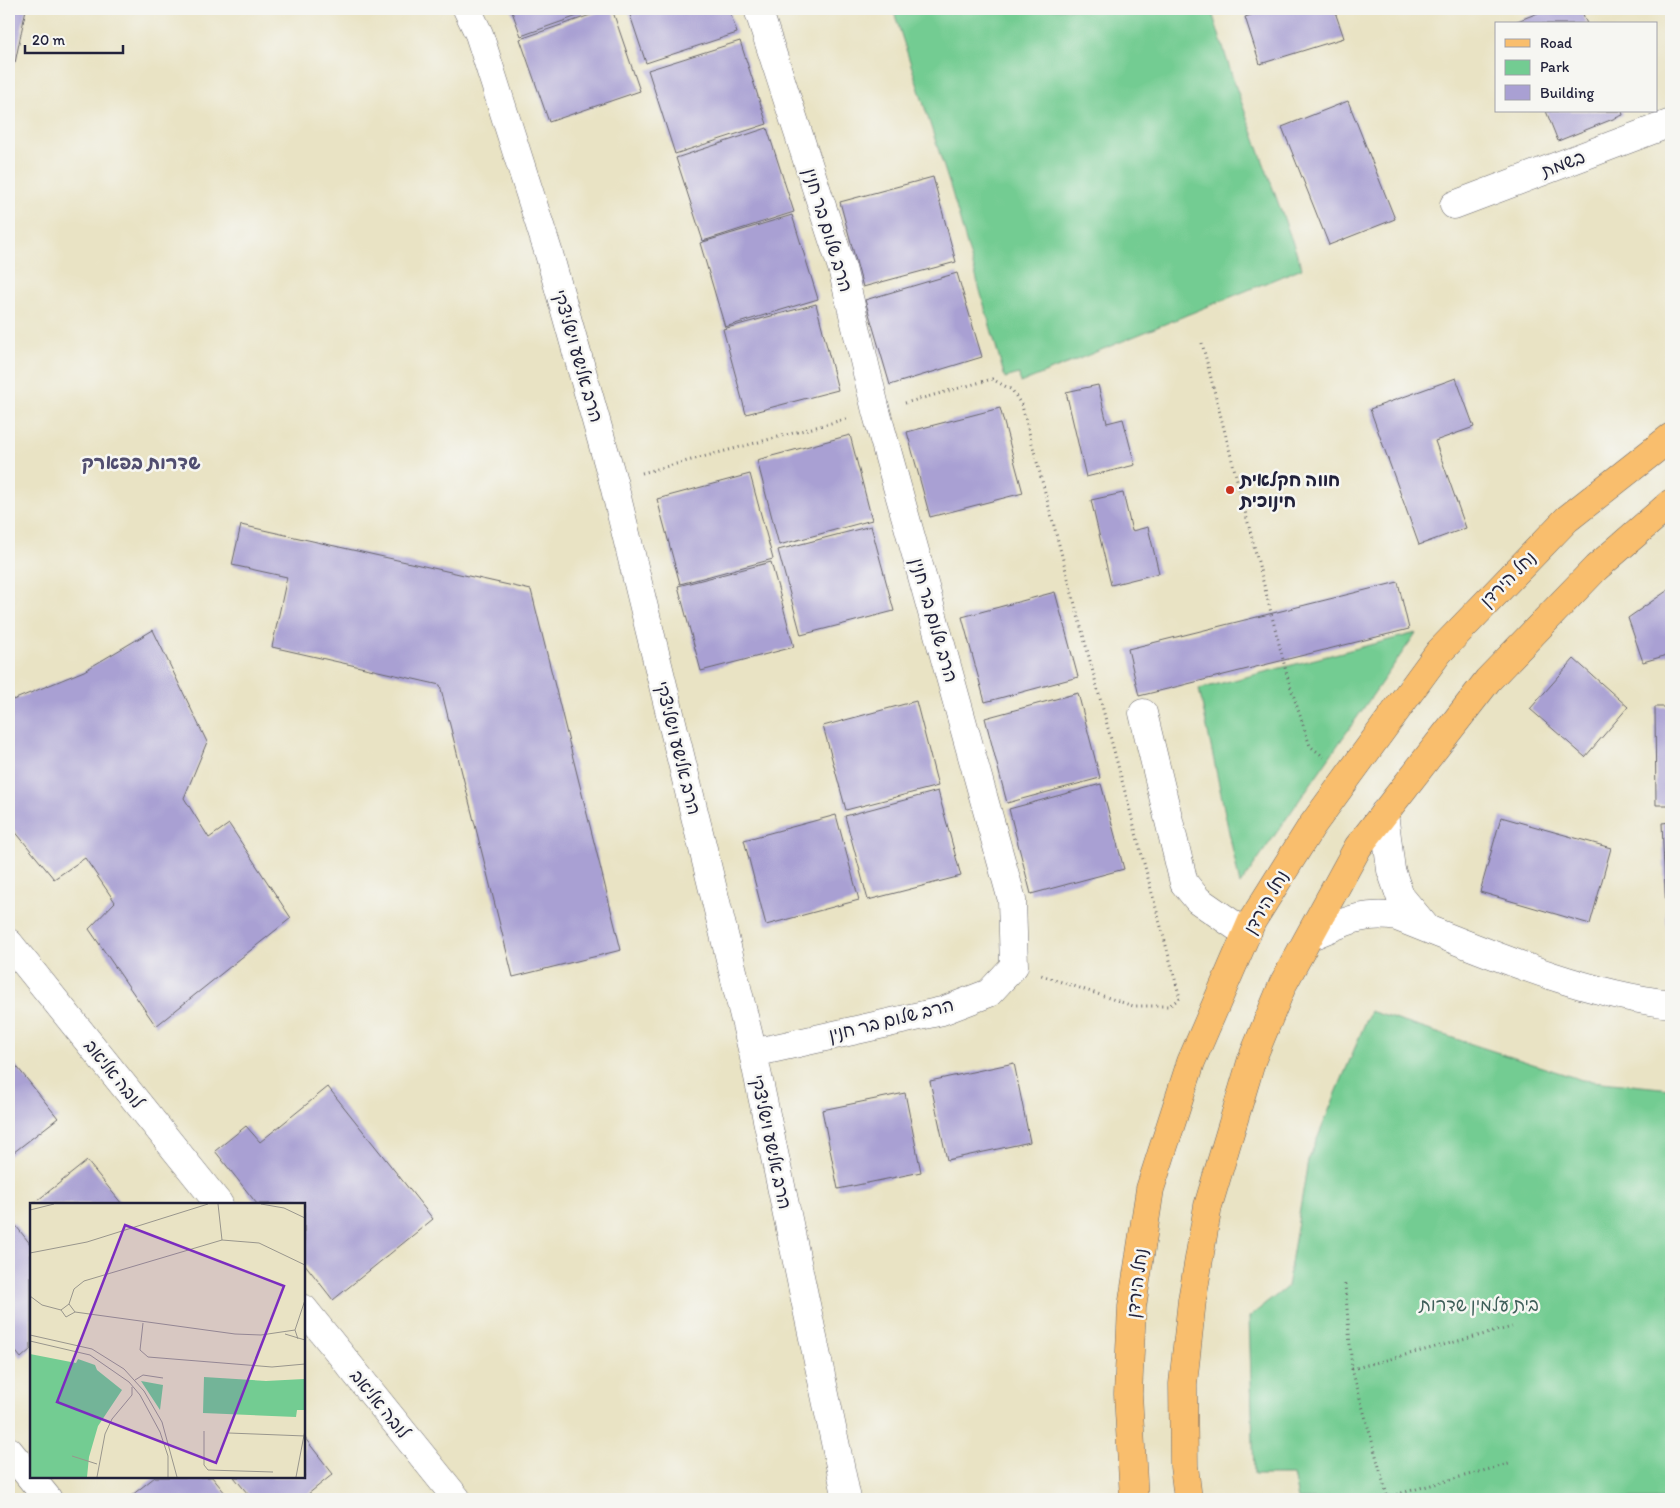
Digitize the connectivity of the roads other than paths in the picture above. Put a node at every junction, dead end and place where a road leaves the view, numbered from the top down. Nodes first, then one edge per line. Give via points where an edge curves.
1 (467, 9) edge
2 (758, 9) edge
3 (1671, 124) edge
4 (1454, 205) dead end
5 (1671, 437) edge
6 (1671, 503) edge
7 (1143, 713) dead end
8 (1384, 813) junction
9 (1428, 929) junction
10 (1247, 934) junction
11 (1311, 936) junction
12 (9, 943) edge
13 (1671, 1004) edge
14 (753, 1053) junction
15 (218, 1203) edge
16 (305, 1310) edge
17 (9, 1452) edge
18 (30, 1477) edge
19 (31, 1478) edge
20 (48, 1499) edge
21 (457, 1499) edge
22 (847, 1499) edge
23 (1134, 1499) edge
24 (1188, 1499) edge

1 - 14 street, הרב אלישע וישליצקי via 479,34 549,254 613,481
2 - 14 street, הרב שלום בר חנין via 842,268 876,411 1012,900 1014,966 989,993 942,1011
3 - 4 street, בשמת
5 - 10 main road, נחל הירדן via 1566,519 1439,652 1311,827
6 - 8 main road via 1596,568 1488,680
7 - 10 street via 1184,883 1198,900
8 - 9 street via 1391,870 1400,896
8 - 11 main road via 1358,847
9 - 11 street via 1397,917 1378,914
9 - 13 street via 1583,984 1644,1001
10 - 23 main road, נחל הירדן via 1191,1062 1150,1189 1131,1326 1128,1394
11 - 24 main road via 1283,984 1252,1059 1208,1206 1192,1300 1183,1384 1184,1466
12 - 15 street, לובה אליאב
14 - 22 street, הרב אלישע וישליצקי
16 - 21 street, לובה אליאב
17 - 18 street
19 - 20 street

